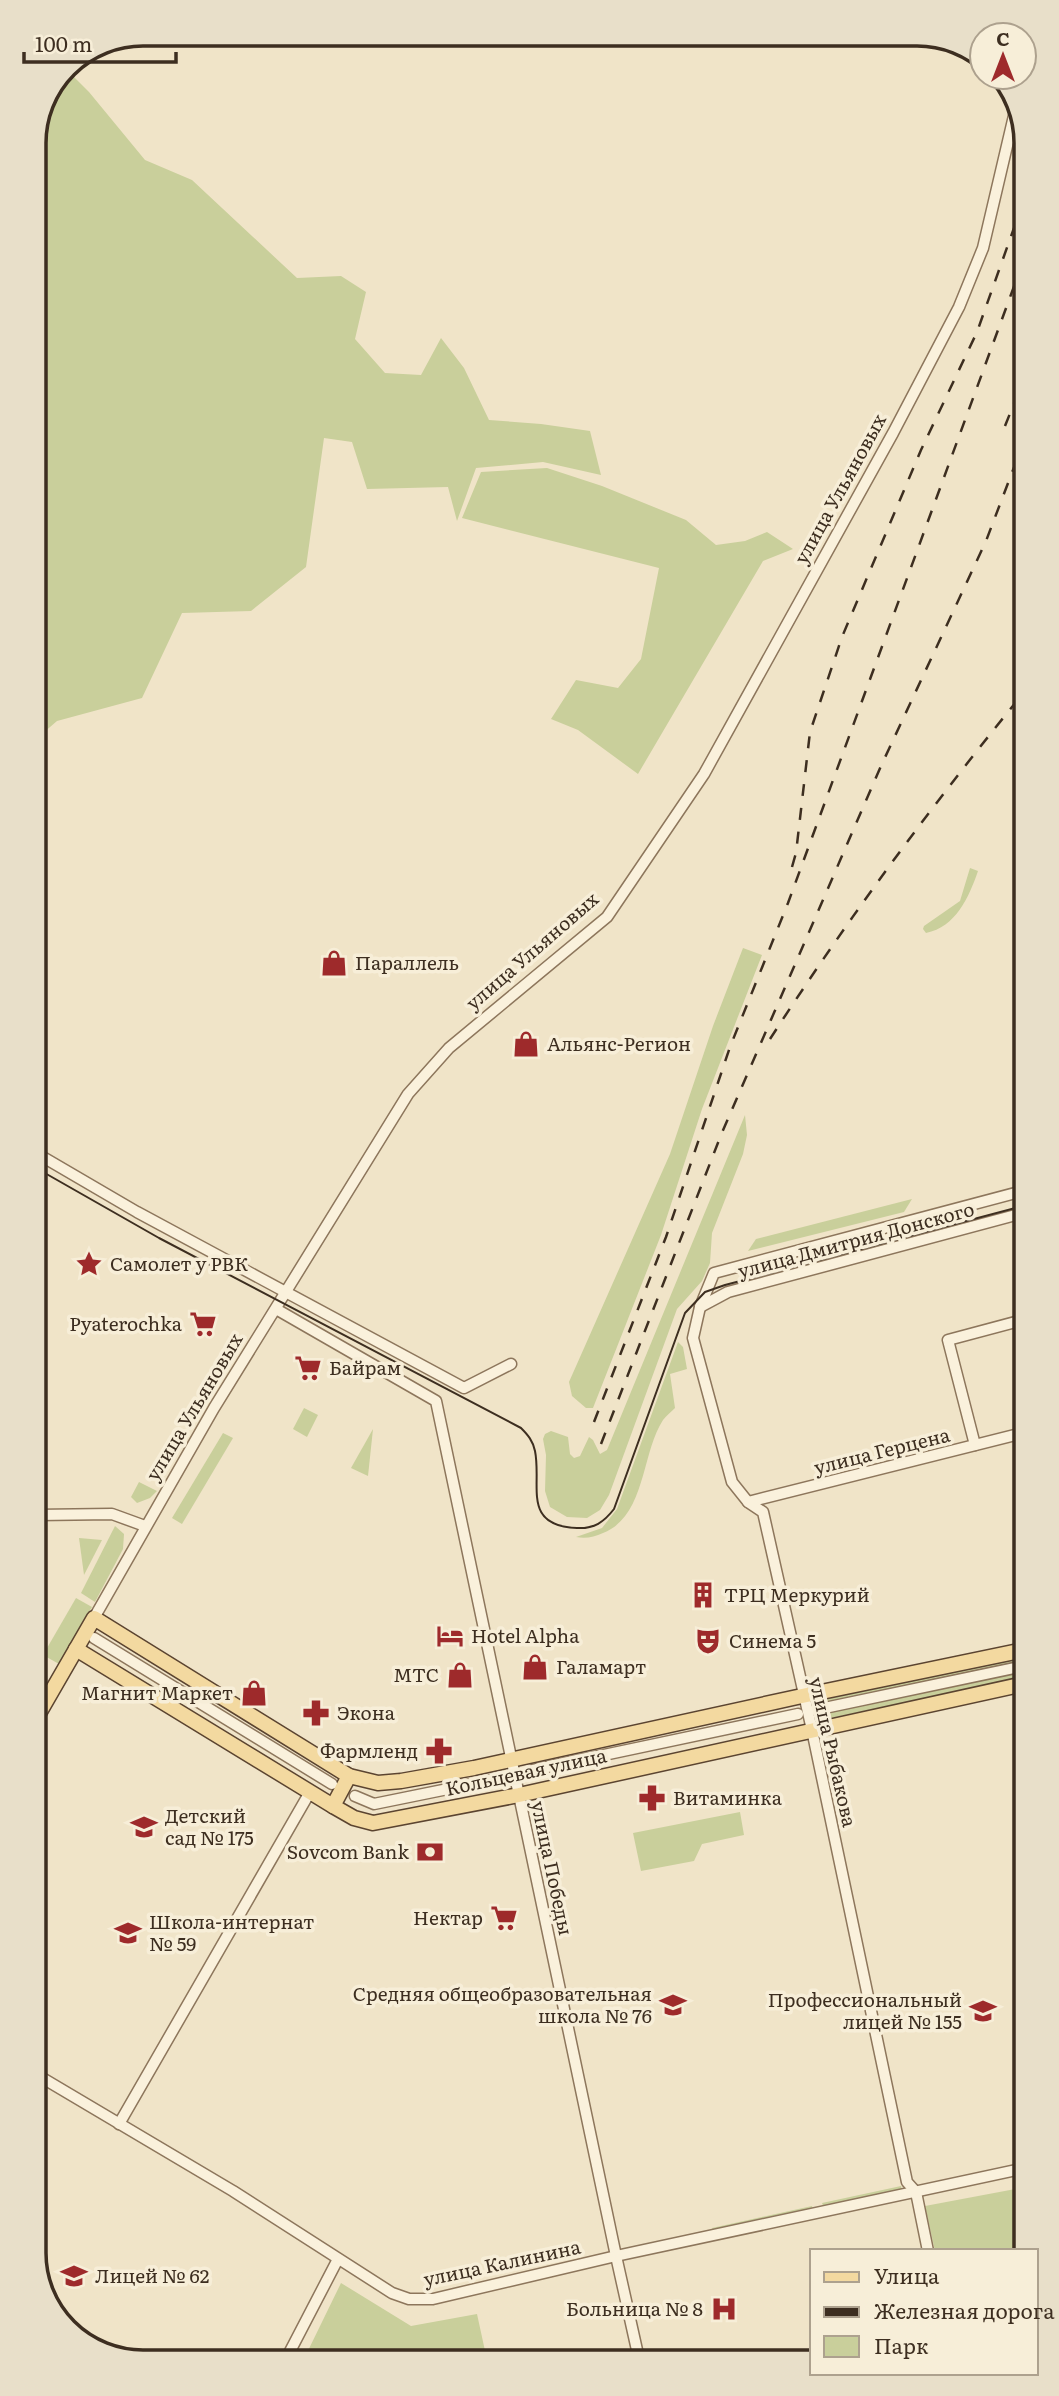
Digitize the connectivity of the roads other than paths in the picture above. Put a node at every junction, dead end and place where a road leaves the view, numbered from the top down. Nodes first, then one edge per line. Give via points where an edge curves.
1 (1012, 125) edge
2 (46, 1159) edge
3 (1014, 1193) edge
4 (1014, 1215) edge
5 (713, 1273) joint
6 (286, 1292) junction
7 (701, 1307) junction
8 (276, 1308) junction
9 (1014, 1322) edge
10 (510, 1364) dead end
11 (1014, 1435) edge
12 (975, 1445) junction
13 (748, 1502) junction
14 (46, 1515) edge
15 (145, 1526) junction
16 (94, 1618) junction
17 (94, 1638) dead end
18 (76, 1649) junction
19 (1014, 1652) edge
20 (1014, 1668) edge
21 (1014, 1686) edge
22 (803, 1696) junction
23 (46, 1701) edge
24 (815, 1710) dead end
25 (798, 1714) dead end
26 (812, 1730) junction
27 (511, 1759) junction
28 (533, 1770) dead end
29 (349, 1776) junction
30 (497, 1779) dead end
31 (332, 1784) dead end
32 (310, 1792) junction
33 (519, 1795) junction
34 (355, 1796) dead end
35 (334, 1806) junction
36 (46, 2080) edge
37 (120, 2124) junction
38 (1014, 2171) edge
39 (916, 2192) junction
40 (928, 2249) edge
41 (616, 2256) junction
42 (338, 2259) junction
43 (291, 2350) edge
44 (637, 2350) edge

1 - 6 street, улица Ульяновых via 983,248 959,307 704,774 607,917 449,1048 408,1094
2 - 6 street
3 - 5 street, улица Дмитрия Донского
4 - 7 street, улица Дмитрия Донского via 728,1292
5 - 7 street, улица Рыбакова
6 - 8 street, улица Ульяновых
6 - 10 street via 464,1388
7 - 13 street, улица Рыбакова via 693,1338 732,1482
8 - 15 street, улица Ульяновых
8 - 27 street, улица Победы via 436,1401
9 - 12 street via 948,1340
11 - 12 street, улица Герцена
12 - 13 street, улица Герцена
13 - 22 street, улица Рыбакова via 763,1512
14 - 15 street via 112,1514
15 - 16 street, улица Ульяновых
16 - 18 main road, улица Ульяновых
16 - 29 main road, Кольцевая улица
17 - 31 street
18 - 23 main road, улица Ульяновых
18 - 32 main road, Кольцевая улица
19 - 22 main road, Кольцевая улица
20 - 24 street
21 - 26 main road, Кольцевая улица
22 - 26 street, улица Рыбакова
22 - 27 main road, Кольцевая улица
25 - 28 street
26 - 33 main road, Кольцевая улица
26 - 39 street, улица Рыбакова via 907,2182
27 - 29 main road, Кольцевая улица via 401,1781 378,1783
27 - 33 street, улица Победы
29 - 35 main road
30 - 34 street via 374,1804
32 - 35 main road, Кольцевая улица
32 - 37 street
33 - 35 main road, Кольцевая улица via 373,1824
33 - 41 street, улица Победы
36 - 37 street, улица Калинина
37 - 42 street, улица Калинина
38 - 39 street, улица Калинина
39 - 40 street, улица Рыбакова
39 - 41 street, улица Калинина
41 - 42 street, улица Калинина via 433,2300 392,2293
41 - 44 street, улица Победы
42 - 43 street

